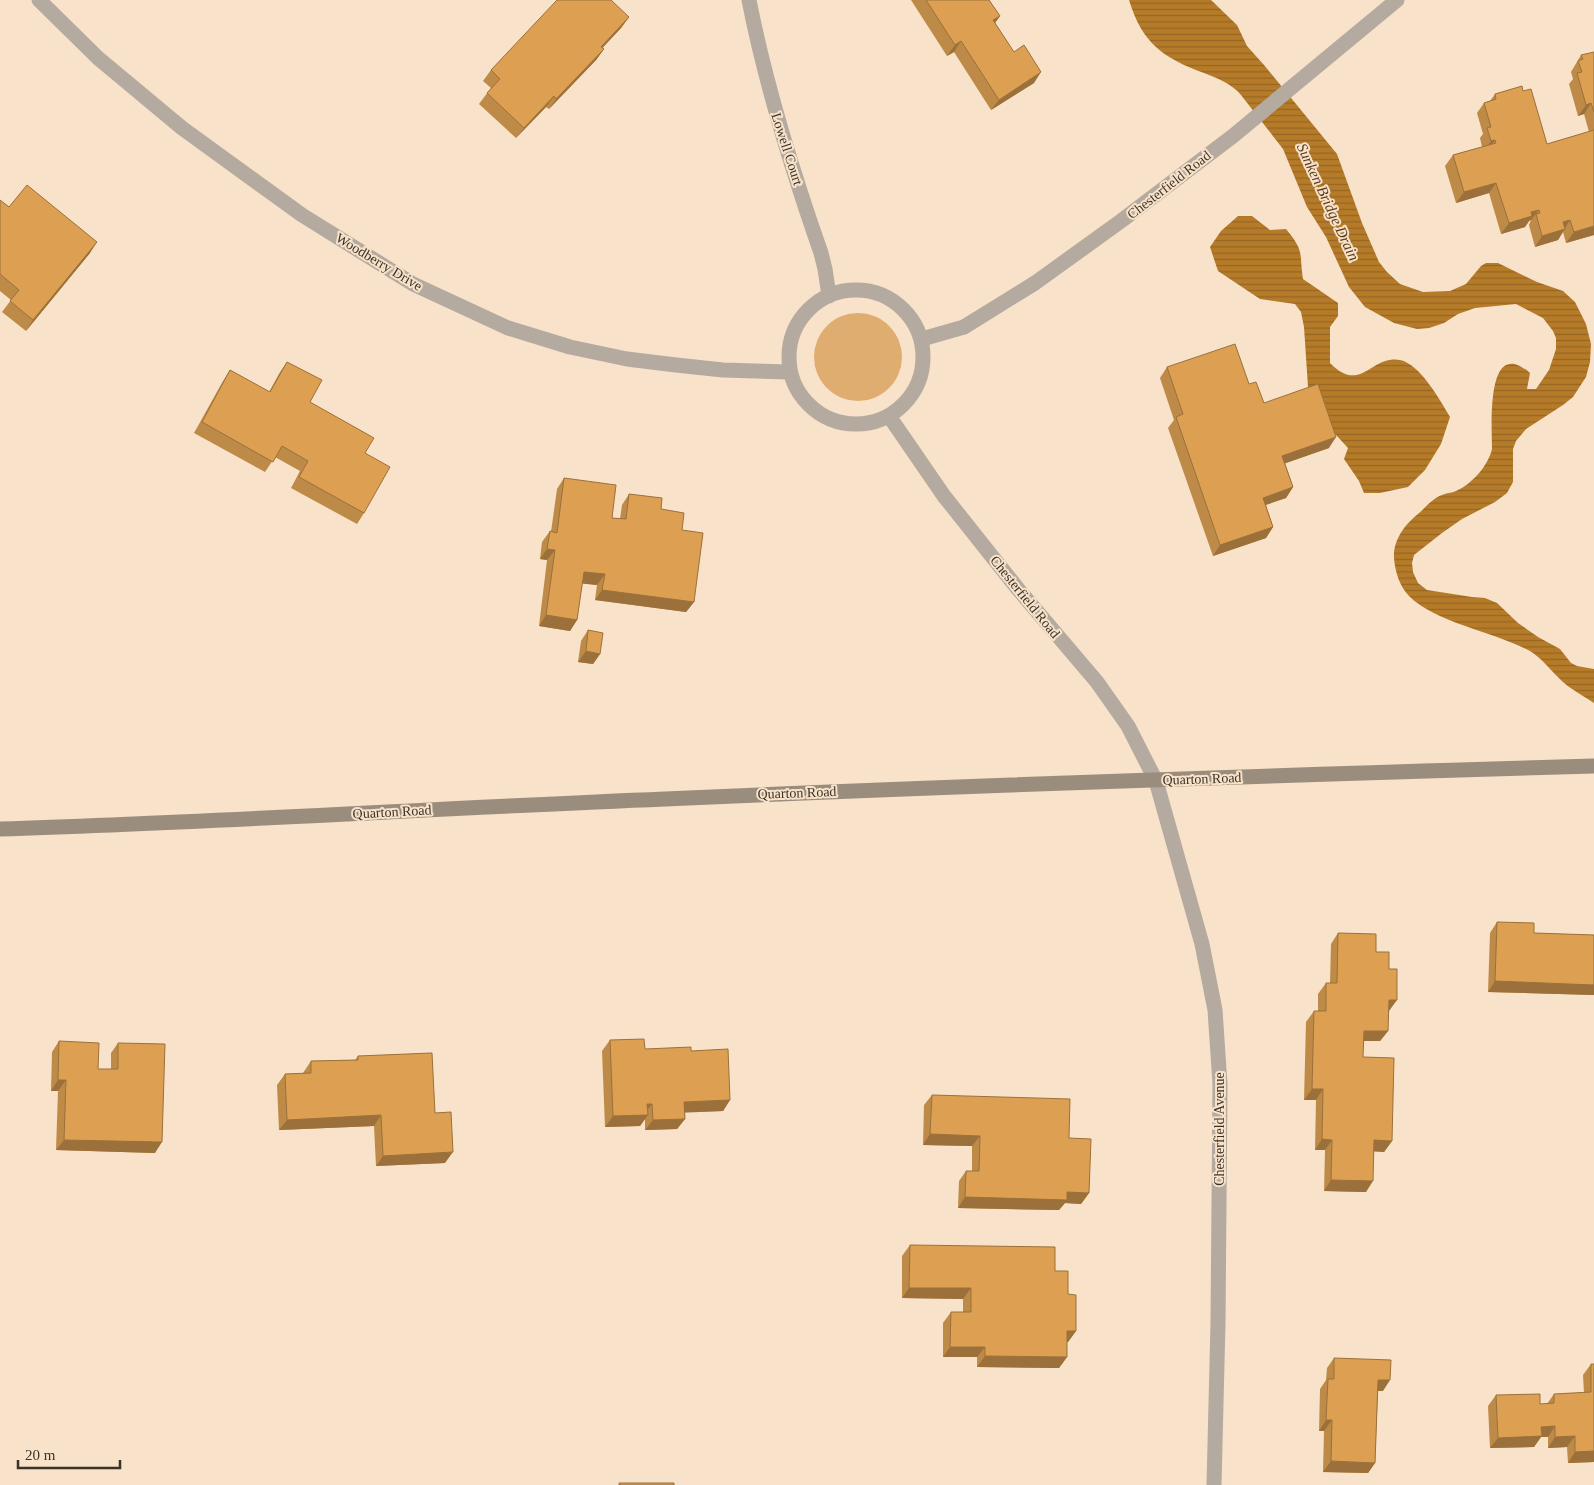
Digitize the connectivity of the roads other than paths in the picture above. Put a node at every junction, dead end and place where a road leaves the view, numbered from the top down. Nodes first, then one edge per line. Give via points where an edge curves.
1 (39, 0) edge
2 (749, 0) edge
3 (1397, 0) edge
4 (829, 296) junction
5 (922, 339) junction
6 (789, 372) junction
7 (889, 416) junction
8 (1594, 766) edge
9 (1156, 780) junction
10 (0, 830) edge
11 (1214, 1485) edge

1 - 6 street, Woodberry Drive via 98,58 182,128 302,214 413,284 508,328 570,347 676,366
2 - 4 street, Lowell Court via 770,95 821,253
3 - 5 street, Chesterfield Road via 1233,136 1121,221 964,327
4 - 5 street via 849,290 870,291 890,298 906,311
4 - 6 street via 812,307 800,321 788,356
5 - 7 street via 923,368 916,387 905,404
6 - 7 street via 805,402 823,415 844,423 867,423
7 - 9 street, Chesterfield Road via 944,496 1097,682 1128,726
8 - 9 street, Quarton Road
9 - 10 street, Quarton Road via 728,796
9 - 11 street, Chesterfield Avenue via 1202,944 1215,1010 1220,1084

